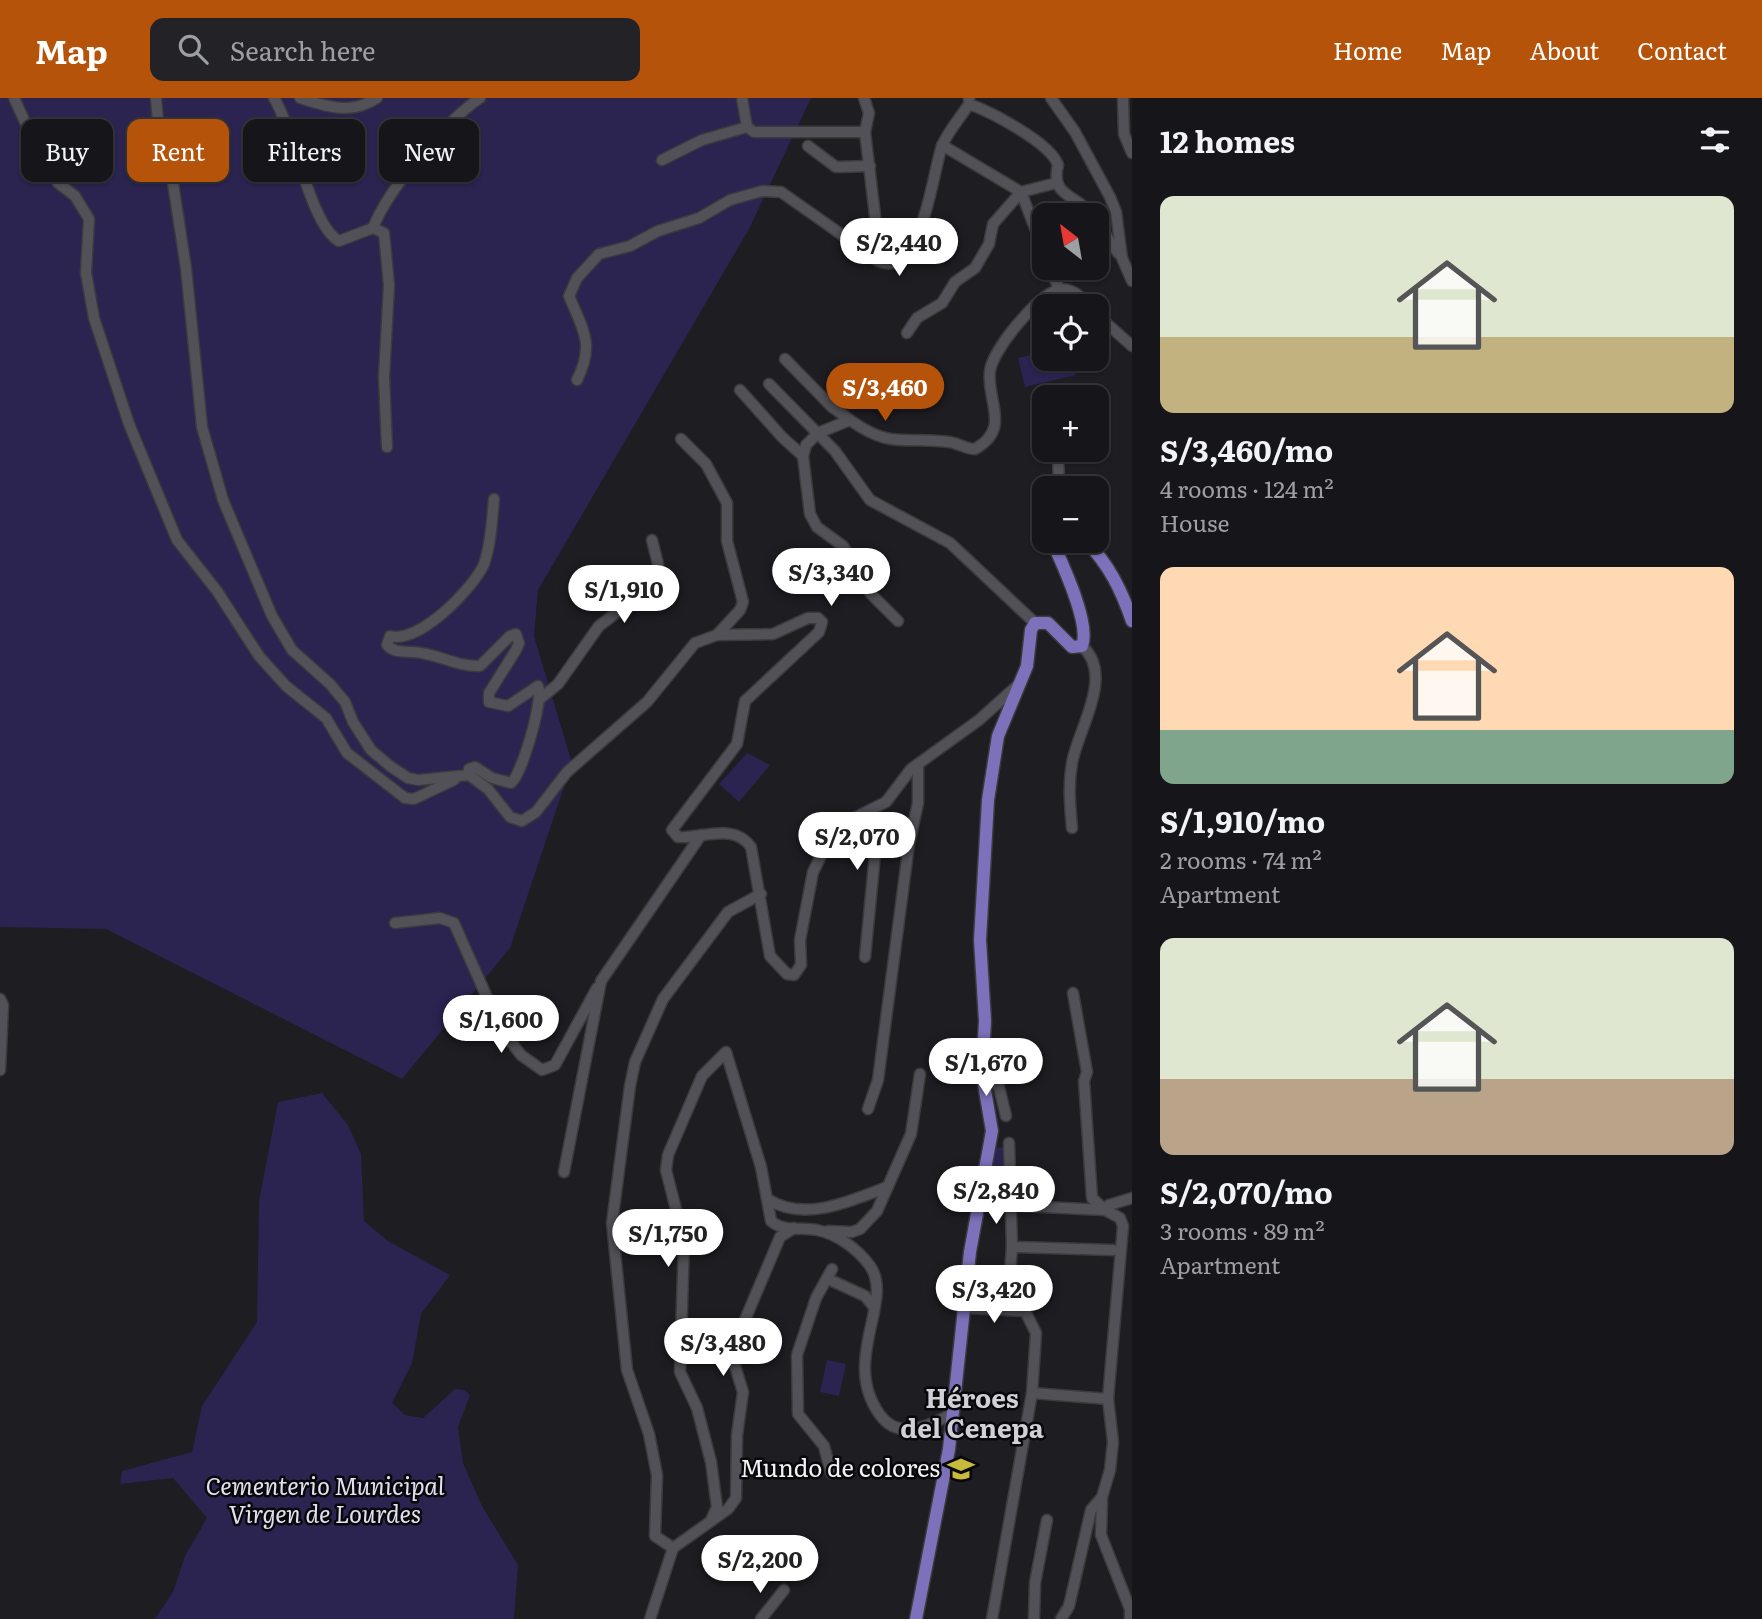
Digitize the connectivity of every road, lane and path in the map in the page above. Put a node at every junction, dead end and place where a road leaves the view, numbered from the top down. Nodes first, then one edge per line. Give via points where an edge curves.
1 (14, 98) edge
2 (156, 98) edge
3 (274, 98) edge
4 (300, 98) edge
5 (377, 98) edge
6 (467, 98) edge
7 (480, 98) edge
8 (742, 98) edge
9 (864, 98) edge
10 (1051, 98) edge
11 (1123, 98) edge
12 (969, 101) edge
13 (464, 111) junction
14 (747, 127) junction
15 (866, 132) junction
16 (942, 145) junction
17 (808, 146) dead end
18 (1132, 153) edge
19 (662, 160) dead end
20 (870, 166) junction
21 (1056, 183) junction
22 (1021, 192) junction
23 (1080, 203) edge
24 (1032, 220) edge
25 (373, 228) junction
26 (1110, 241) edge
27 (865, 251) junction
28 (1122, 258) junction
29 (1055, 280) edge
30 (1132, 281) edge
31 (1059, 289) junction
32 (1076, 294) edge
33 (1109, 324) edge
34 (907, 332) dead end
35 (1131, 340) edge
36 (785, 359) dead end
37 (577, 380) dead end
38 (769, 384) dead end
39 (740, 390) dead end
40 (850, 420) junction
41 (818, 433) junction
42 (681, 439) dead end
43 (387, 447) dead end
44 (803, 456) junction
45 (494, 499) dead end
46 (652, 540) dead end
47 (1056, 553) edge
48 (1097, 553) edge
49 (898, 621) dead end
50 (1132, 621) edge
51 (1035, 624) junction
52 (717, 635) junction
53 (1082, 646) junction
54 (1020, 682) junction
55 (541, 698) junction
56 (918, 764) junction
57 (464, 776) junction
58 (1072, 828) dead end
59 (701, 835) junction
60 (909, 844) junction
61 (761, 894) junction
62 (395, 923) dead end
63 (865, 957) dead end
64 (601, 981) junction
65 (1073, 993) dead end
66 (0, 999) edge
67 (0, 1070) edge
68 (982, 1073) junction
69 (919, 1074) dead end
70 (868, 1109) dead end
71 (1006, 1116) dead end
72 (1009, 1143) dead end
73 (564, 1172) dead end
74 (887, 1187) junction
75 (1132, 1199) edge
76 (769, 1200) junction
77 (977, 1204) junction
78 (1012, 1205) junction
79 (1105, 1210) junction
80 (794, 1228) junction
81 (818, 1230) junction
82 (1012, 1247) junction
83 (1113, 1250) dead end
84 (873, 1306) junction
85 (965, 1308) junction
86 (1007, 1310) junction
87 (1032, 1393) junction
88 (1108, 1399) junction
89 (952, 1414) junction
90 (831, 1473) dead end
91 (1102, 1497) junction
92 (712, 1518) junction
93 (1047, 1520) dead end
94 (673, 1548) junction
95 (784, 1590) dead end
96 (650, 1619) edge
97 (761, 1619) edge
98 (916, 1619) edge
99 (992, 1619) edge
100 (1034, 1619) edge
101 (1061, 1619) edge
102 (1130, 1619) edge

1 - 57 street via 50,157 58,183 75,196 89,219 86,273 94,318 129,424 177,540 259,656 326,719 347,753 405,798 421,796
2 - 57 street via 186,268 202,427 223,500 272,616 292,650 345,702 371,750 408,778
3 - 25 street via 326,230 340,241
4 - 5 street via 352,109
6 - 13 street
7 - 13 street
8 - 14 street
9 - 15 street via 869,113
10 - 28 street via 1110,197
11 - 18 street via 1124,134
12 - 16 street
12 - 21 street via 1051,153 1058,165
13 - 25 street via 394,188
14 - 15 street via 759,133
14 - 19 street via 702,140
15 - 20 street
16 - 22 street
16 - 27 street via 917,239 894,263 876,261
17 - 20 street via 836,167
20 - 27 street via 876,224
21 - 22 street
21 - 23 street
22 - 24 street
22 - 34 street via 993,224 989,244 975,268 955,282 942,303 917,318
25 - 43 street via 384,233 389,285 384,377
26 - 28 street
27 - 37 street via 772,190 730,200 699,218 599,254 577,278 569,296 588,349
28 - 30 street
29 - 31 street
31 - 32 street
31 - 40 street via 1033,306 1001,346 990,370 995,425 985,443 970,449 951,442 896,442 872,436
33 - 35 street
36 - 40 street
38 - 41 street
39 - 44 street
40 - 41 street
41 - 44 street
41 - 51 street via 870,500 950,543
42 - 52 street via 706,464 727,503 727,541 743,602
44 - 49 street via 810,514 817,527 843,546 871,594
45 - 55 street via 484,564 474,579 440,616 399,639 390,636 387,645 400,652 433,654 466,667 480,666 516,634 519,643 489,693 489,702 508,706 537,686
46 - 55 street via 658,564 653,585 599,626 558,684
47 - 53 main road via 1081,620
48 - 50 main road via 1121,588
51 - 53 main road via 1048,623 1068,644
51 - 54 main road
52 - 57 street via 695,643 684,653 648,702 567,772 529,818 519,821 510,817 488,789
52 - 59 street via 774,634 808,618 822,622 819,632 745,701 737,744 672,827 678,837
53 - 58 street via 1092,660 1095,682 1072,762
54 - 56 street via 979,720
54 - 68 main road via 998,736 988,800 981,940
55 - 57 street via 514,782 505,783 475,767
56 - 60 street via 918,803
56 - 61 street via 886,802 832,834 813,872 800,940 801,965 794,975 780,970 770,956
59 - 61 street via 715,832 746,840
59 - 64 street
60 - 63 street via 876,844
60 - 70 street via 878,1080
61 - 94 street via 729,912 663,999 635,1062 613,1198 613,1248 626,1370 649,1434 657,1475 655,1536
62 - 64 street via 440,918 454,923 501,1029 521,1055 542,1070 555,1065
64 - 73 street
65 - 79 street via 1087,1072 1091,1192
66 - 67 street via 4,1005
68 - 71 street via 999,1087
68 - 77 main road via 992,1131
69 - 74 street via 911,1134
72 - 78 street
74 - 76 street via 847,1202 803,1210 784,1210
74 - 81 street via 877,1210 860,1229
75 - 79 street
76 - 80 street via 771,1221
76 - 92 street via 726,1052 702,1076 666,1170 684,1241 680,1372 697,1408 711,1462 717,1507
77 - 78 street
77 - 85 main road
78 - 79 street
78 - 82 street
79 - 88 street via 1120,1219 1124,1238
80 - 81 street
80 - 92 street via 780,1237 734,1341 731,1353 743,1392 737,1435 738,1492 728,1509
81 - 84 street via 846,1242 871,1267 877,1288
82 - 83 street
82 - 86 street
84 - 89 street via 863,1375 878,1412 888,1425 906,1429 923,1429
84 - 90 street via 830,1274 811,1310 797,1355 797,1408 824,1446
85 - 86 street
85 - 89 main road
86 - 87 street via 1025,1311 1034,1325
87 - 88 street
87 - 99 street
88 - 91 street via 1113,1442
89 - 98 main road
91 - 101 street via 1091,1510 1069,1606
91 - 102 street via 1101,1535
92 - 94 street
93 - 100 street via 1035,1583
94 - 96 street
95 - 97 street

